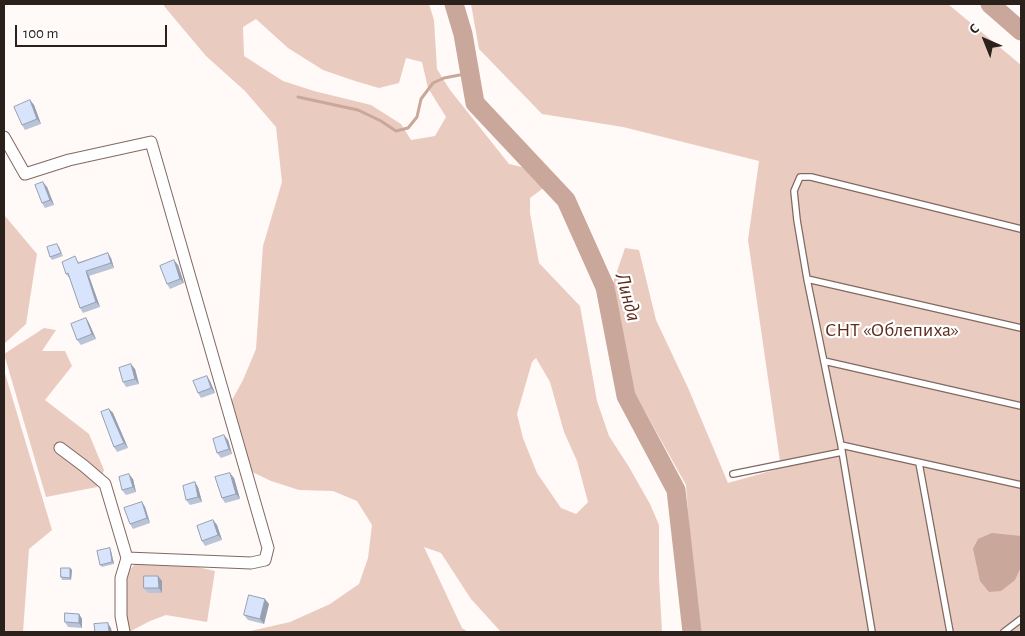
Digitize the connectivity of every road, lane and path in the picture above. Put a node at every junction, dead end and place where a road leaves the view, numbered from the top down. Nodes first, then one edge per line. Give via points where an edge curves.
1 (4, 137) edge
2 (1021, 229) edge
3 (807, 279) junction
4 (1021, 328) edge
5 (824, 361) junction
6 (1021, 406) edge
7 (841, 445) junction
8 (60, 448) dead end
9 (842, 452) junction
10 (919, 463) junction
11 (733, 474) dead end
12 (1021, 485) edge
13 (127, 558) junction
14 (1021, 620) edge
15 (124, 632) edge
16 (872, 632) edge
17 (950, 632) edge
18 (1004, 632) edge

1 - 13 street via 25,174 69,160 151,142 268,548 265,560 252,563
2 - 3 lane via 811,177 800,177 794,191
3 - 4 lane
3 - 5 lane
5 - 6 lane
5 - 7 lane
7 - 9 lane
7 - 10 lane
8 - 13 street via 105,484
9 - 11 lane
9 - 16 lane
10 - 12 lane
10 - 17 lane
13 - 15 street via 121,578
14 - 18 lane

